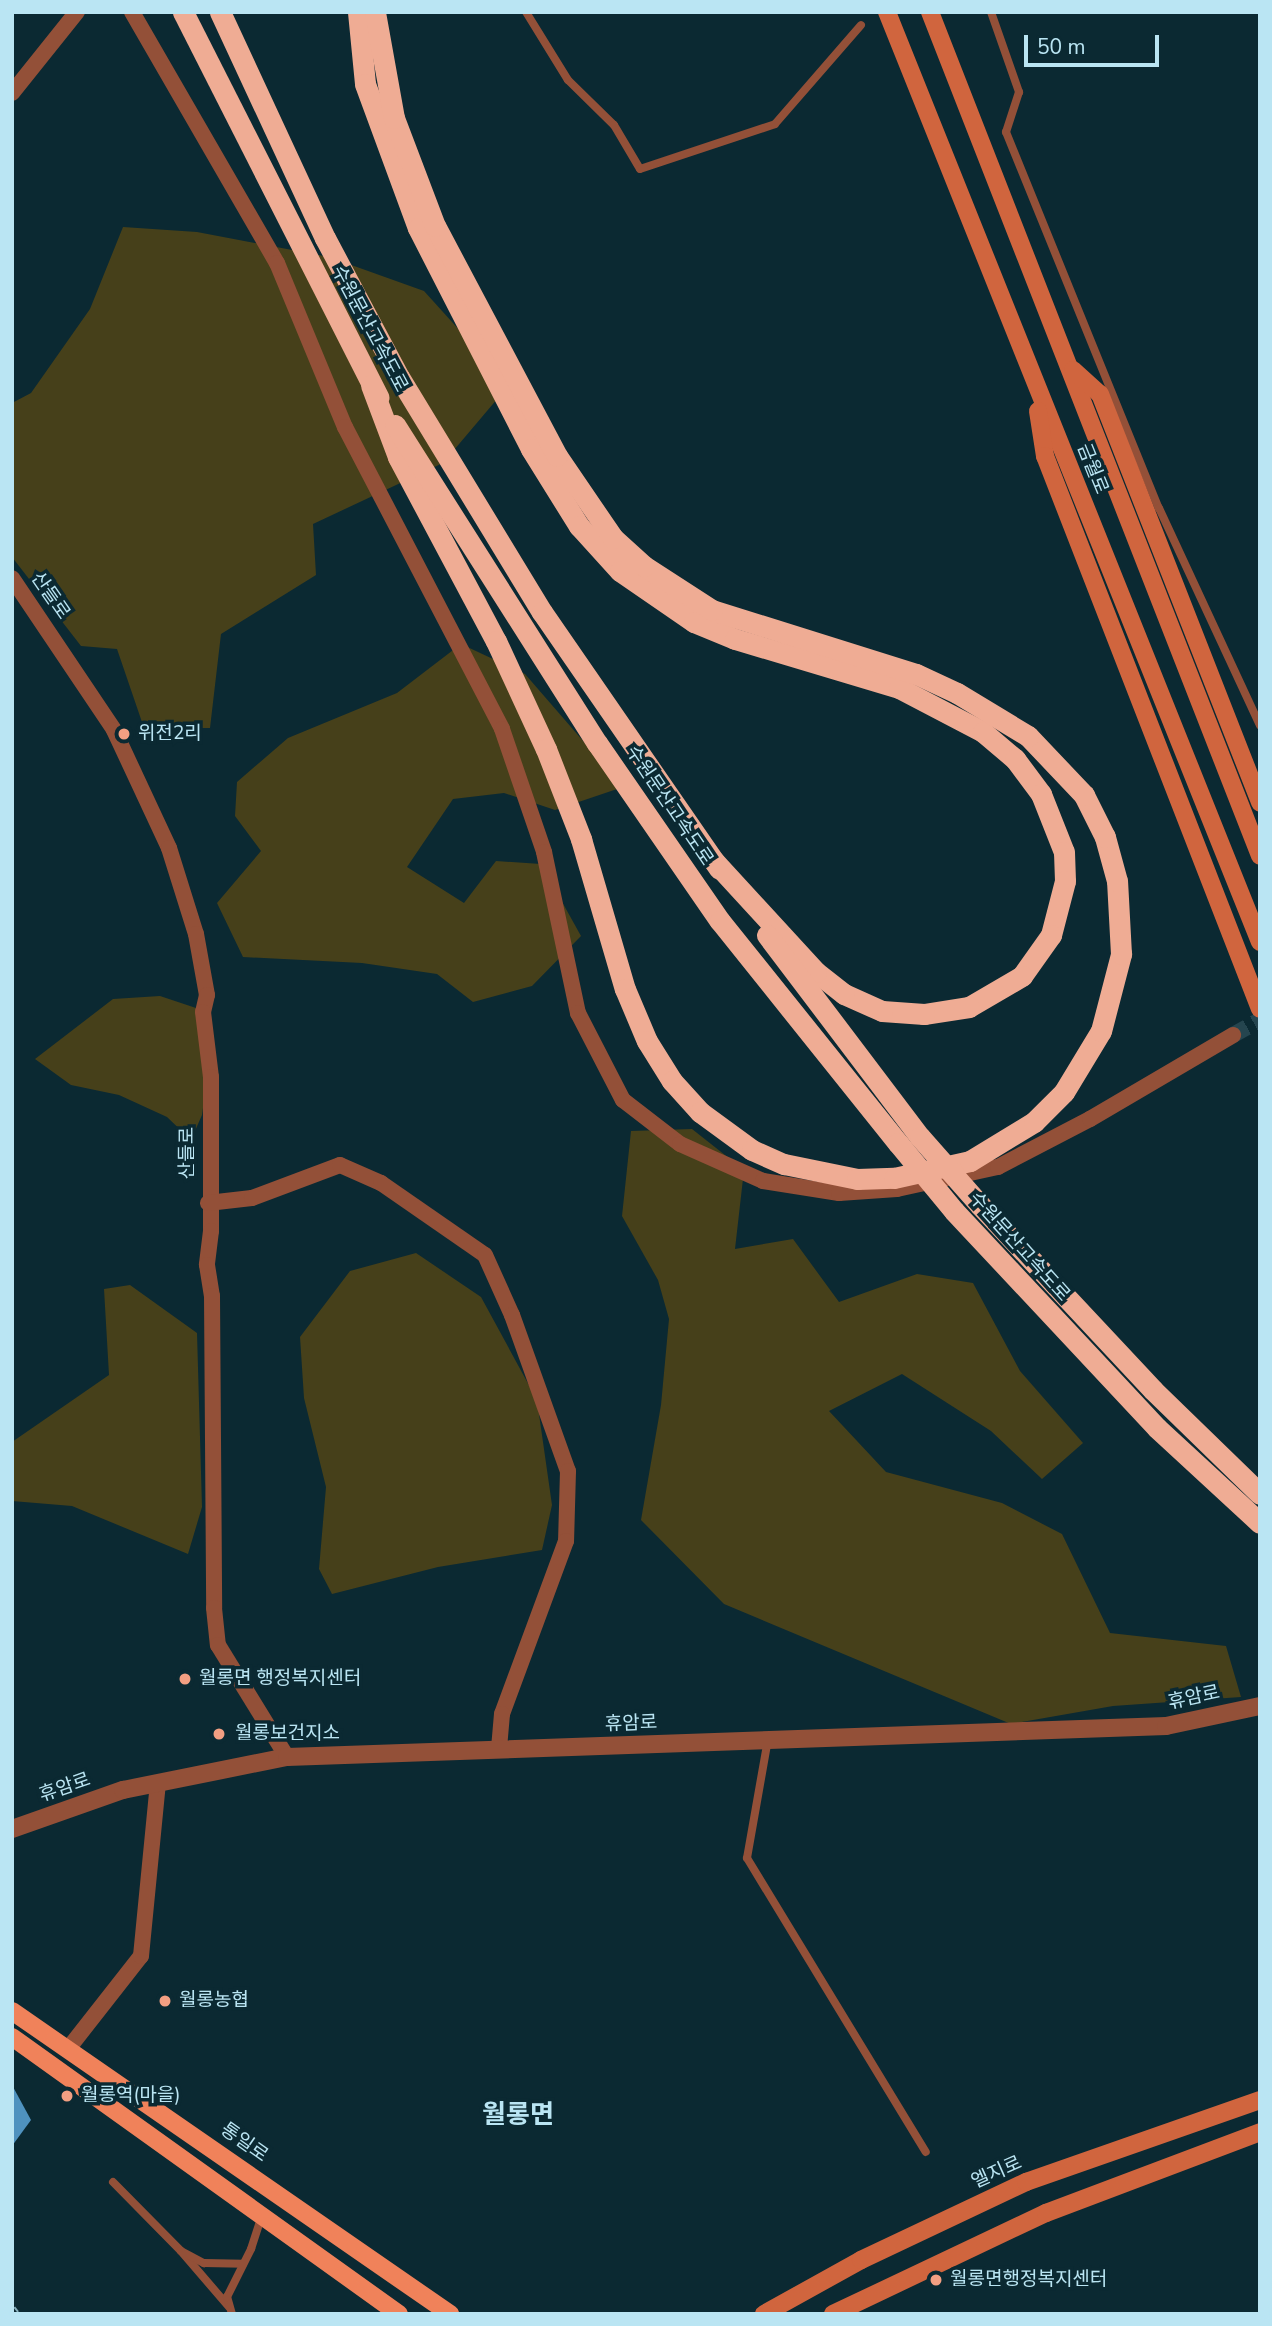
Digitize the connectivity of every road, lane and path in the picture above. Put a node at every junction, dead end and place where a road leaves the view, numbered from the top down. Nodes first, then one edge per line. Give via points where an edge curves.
1 (77, 12) edge
2 (132, 12) edge
3 (183, 12) edge
4 (220, 12) edge
5 (358, 12) edge
6 (375, 12) edge
7 (526, 12) edge
8 (887, 12) edge
9 (930, 12) edge
10 (990, 12) edge
11 (861, 25) dead end
12 (12, 93) edge
13 (1069, 366) junction
14 (1033, 380) junction
15 (371, 385) junction
16 (12, 578) edge
17 (1260, 726) edge
18 (1260, 803) edge
19 (1260, 856) edge
20 (713, 860) junction
21 (1260, 942) edge
22 (1260, 1009) edge
23 (1233, 1035) tunnel mouth
24 (208, 1203) junction
25 (1260, 1494) edge
26 (1260, 1524) edge
27 (1260, 1706) edge
28 (768, 1740) junction
29 (499, 1749) junction
30 (287, 1757) junction
31 (158, 1783) junction
32 (12, 1829) edge
33 (12, 2011) edge
34 (12, 2036) edge
35 (68, 2049) junction
36 (1260, 2100) edge
37 (1260, 2132) edge
38 (926, 2152) dead end
39 (113, 2182) dead end
40 (261, 2218) junction
41 (181, 2251) junction
42 (243, 2264) junction
43 (231, 2310) edge
44 (399, 2314) edge
45 (450, 2314) edge
46 (764, 2314) edge
47 (833, 2314) edge

1 - 12 street
2 - 23 street via 277,263 345,427 502,729 544,852 578,1013 623,1100 680,1144 763,1181 839,1193 897,1189 998,1167
3 - 15 highway, 수원문산고속도로
4 - 20 highway, 수원문산고속도로 via 325,238 399,377 542,612
5 - 20 highway via 365,84 418,228 531,449 579,526 620,571 694,622 734,639 899,688 983,732 1015,759 1041,794 1064,852 1065,881 1051,935 1022,976 969,1007 924,1014 882,1011 844,994 816,972
6 - 15 highway via 394,118 435,226 557,456 614,538 644,566 712,610 916,674 967,698 1028,736 1084,795 1105,836 1117,881 1121,954 1101,1031 1064,1092 1034,1122 970,1161 937,1171 857,1179 784,1164 752,1150 700,1112 671,1081 647,1041 625,989 581,839 546,749 496,641 398,457
7 - 11 lane via 568,80 614,125 640,169 775,124
8 - 14 main road, 금월로
9 - 13 main road, 금월로
10 - 17 lane via 1018,92 1006,132 1159,508
13 - 18 main road via 1100,394
13 - 19 main road, 금월로
14 - 21 main road, 금월로
14 - 22 main road via 1045,456
15 - 26 highway, 수원문산고속도로, bridge via 568,697 720,921 954,1210 1157,1428
16 - 24 street, 산들로 via 114,730 169,848 184,892 207,995 203,1012 210,1045
20 - 25 highway, 수원문산고속도로, bridge via 920,1137 1153,1390
24 - 29 street via 253,1198 340,1165 382,1183 485,1255 512,1315 568,1471 566,1541 502,1714
24 - 30 street, 산들로 via 218,1645
27 - 28 street, 휴암로 via 1166,1726
28 - 29 street, 휴암로
28 - 38 lane via 747,1858
29 - 30 street, 휴암로
30 - 31 street, 휴암로
31 - 32 street, 휴암로 via 123,1790
31 - 35 street via 141,1956
33 - 35 main road, 통일로
34 - 40 main road
35 - 45 main road, 통일로
36 - 46 main road, 엘지로 via 1026,2182 861,2260
37 - 47 main road via 1046,2213
39 - 41 lane
40 - 42 lane
40 - 44 main road
41 - 42 lane via 204,2263
41 - 43 lane
42 - 43 lane via 232,2283

